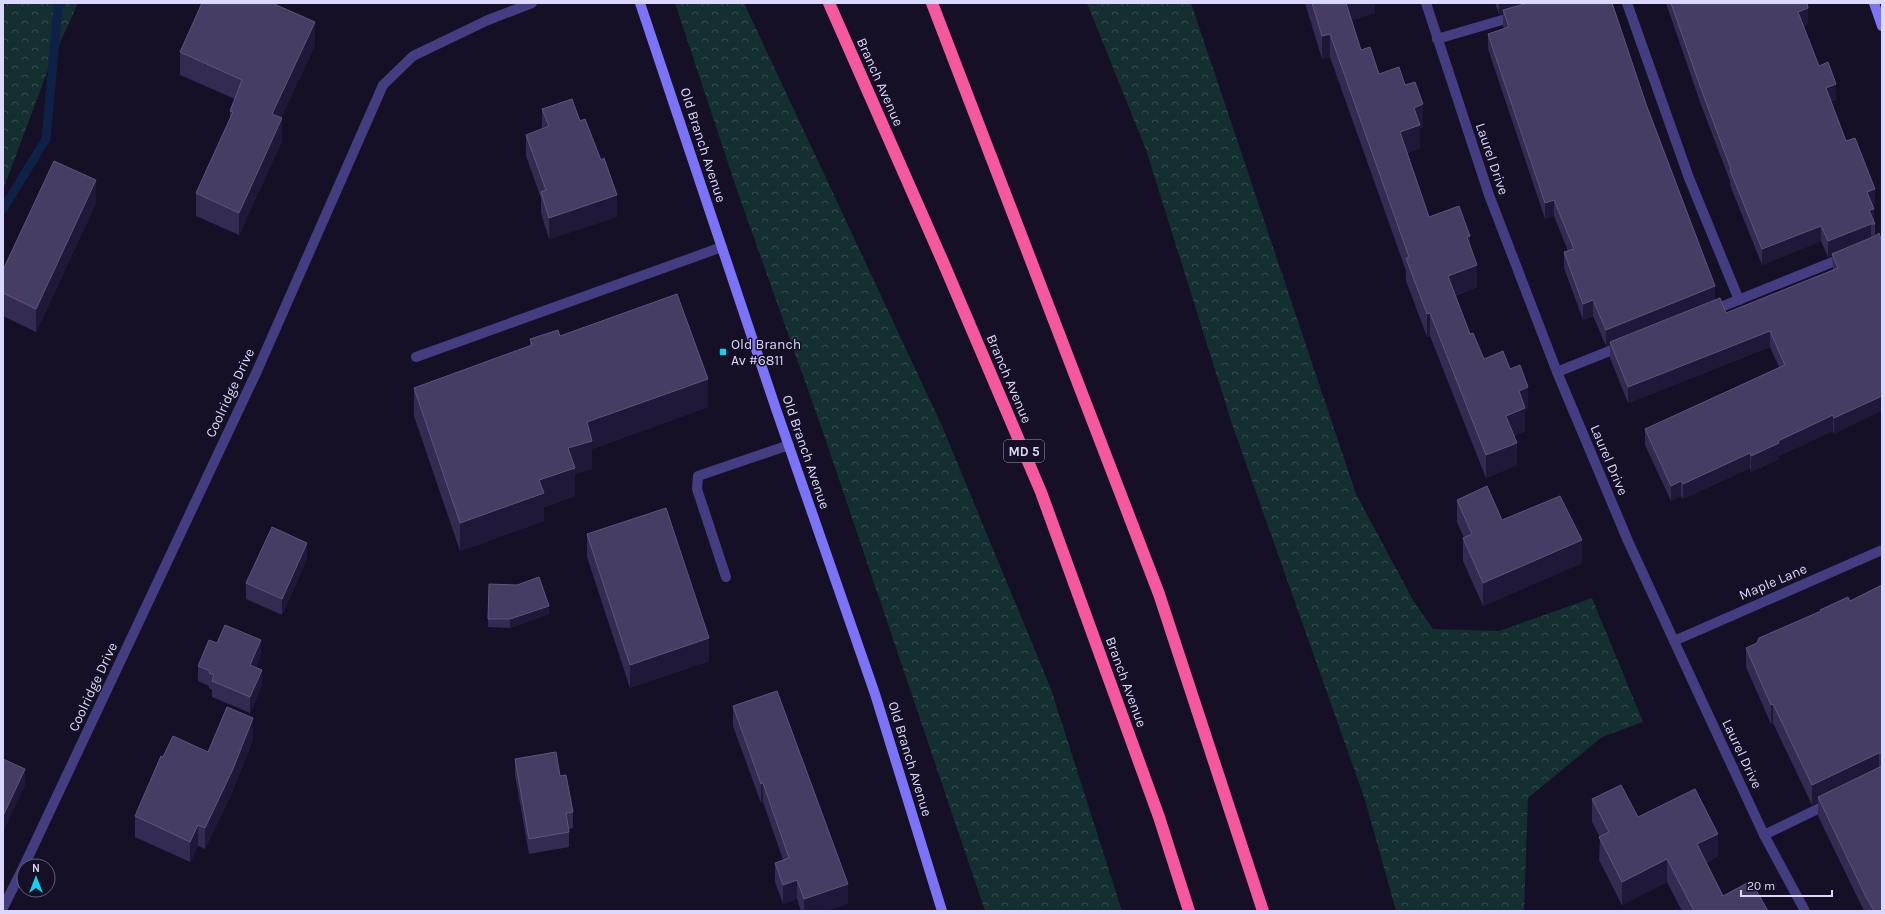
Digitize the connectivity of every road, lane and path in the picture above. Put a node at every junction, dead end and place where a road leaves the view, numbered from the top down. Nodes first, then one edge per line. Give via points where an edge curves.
1 (532, 3) edge
2 (640, 3) edge
3 (829, 3) edge
4 (932, 3) edge
5 (1426, 3) edge
6 (1627, 3) edge
7 (1874, 3) edge
8 (1522, 14) edge
9 (1882, 26) edge
10 (1437, 39) junction
11 (722, 247) junction
12 (1852, 254) edge
13 (1738, 300) junction
14 (1702, 314) edge
15 (1628, 344) edge
16 (416, 357) dead end
17 (1556, 372) junction
18 (789, 445) junction
19 (1882, 550) edge
20 (726, 578) dead end
21 (1674, 640) junction
22 (1840, 798) edge
23 (1764, 835) junction
24 (28, 858) edge
25 (16, 882) edge
26 (3, 908) edge
27 (942, 911) edge
28 (1189, 911) edge
29 (1263, 911) edge
30 (1805, 911) edge

1 - 24 street, Coolridge Drive via 488,20 413,56 383,85 256,371
2 - 11 main road, Old Branch Avenue
3 - 28 highway, Branch Avenue / MD 5 via 1041,492 1159,817
4 - 29 highway via 1159,594
5 - 10 street, Laurel Drive
6 - 13 street via 1689,178
7 - 9 main road
8 - 10 street
10 - 17 street, Laurel Drive via 1489,195
11 - 16 street
11 - 18 main road, Old Branch Avenue
12 - 13 street
13 - 14 street
15 - 17 street
17 - 21 street, Laurel Drive via 1628,541
18 - 20 street via 698,476 697,489
18 - 27 main road, Old Branch Avenue via 875,694
19 - 21 street, Maple Lane
21 - 23 street, Laurel Drive
22 - 23 street
23 - 30 street, Laurel Drive
25 - 26 street, Coolridge Drive

